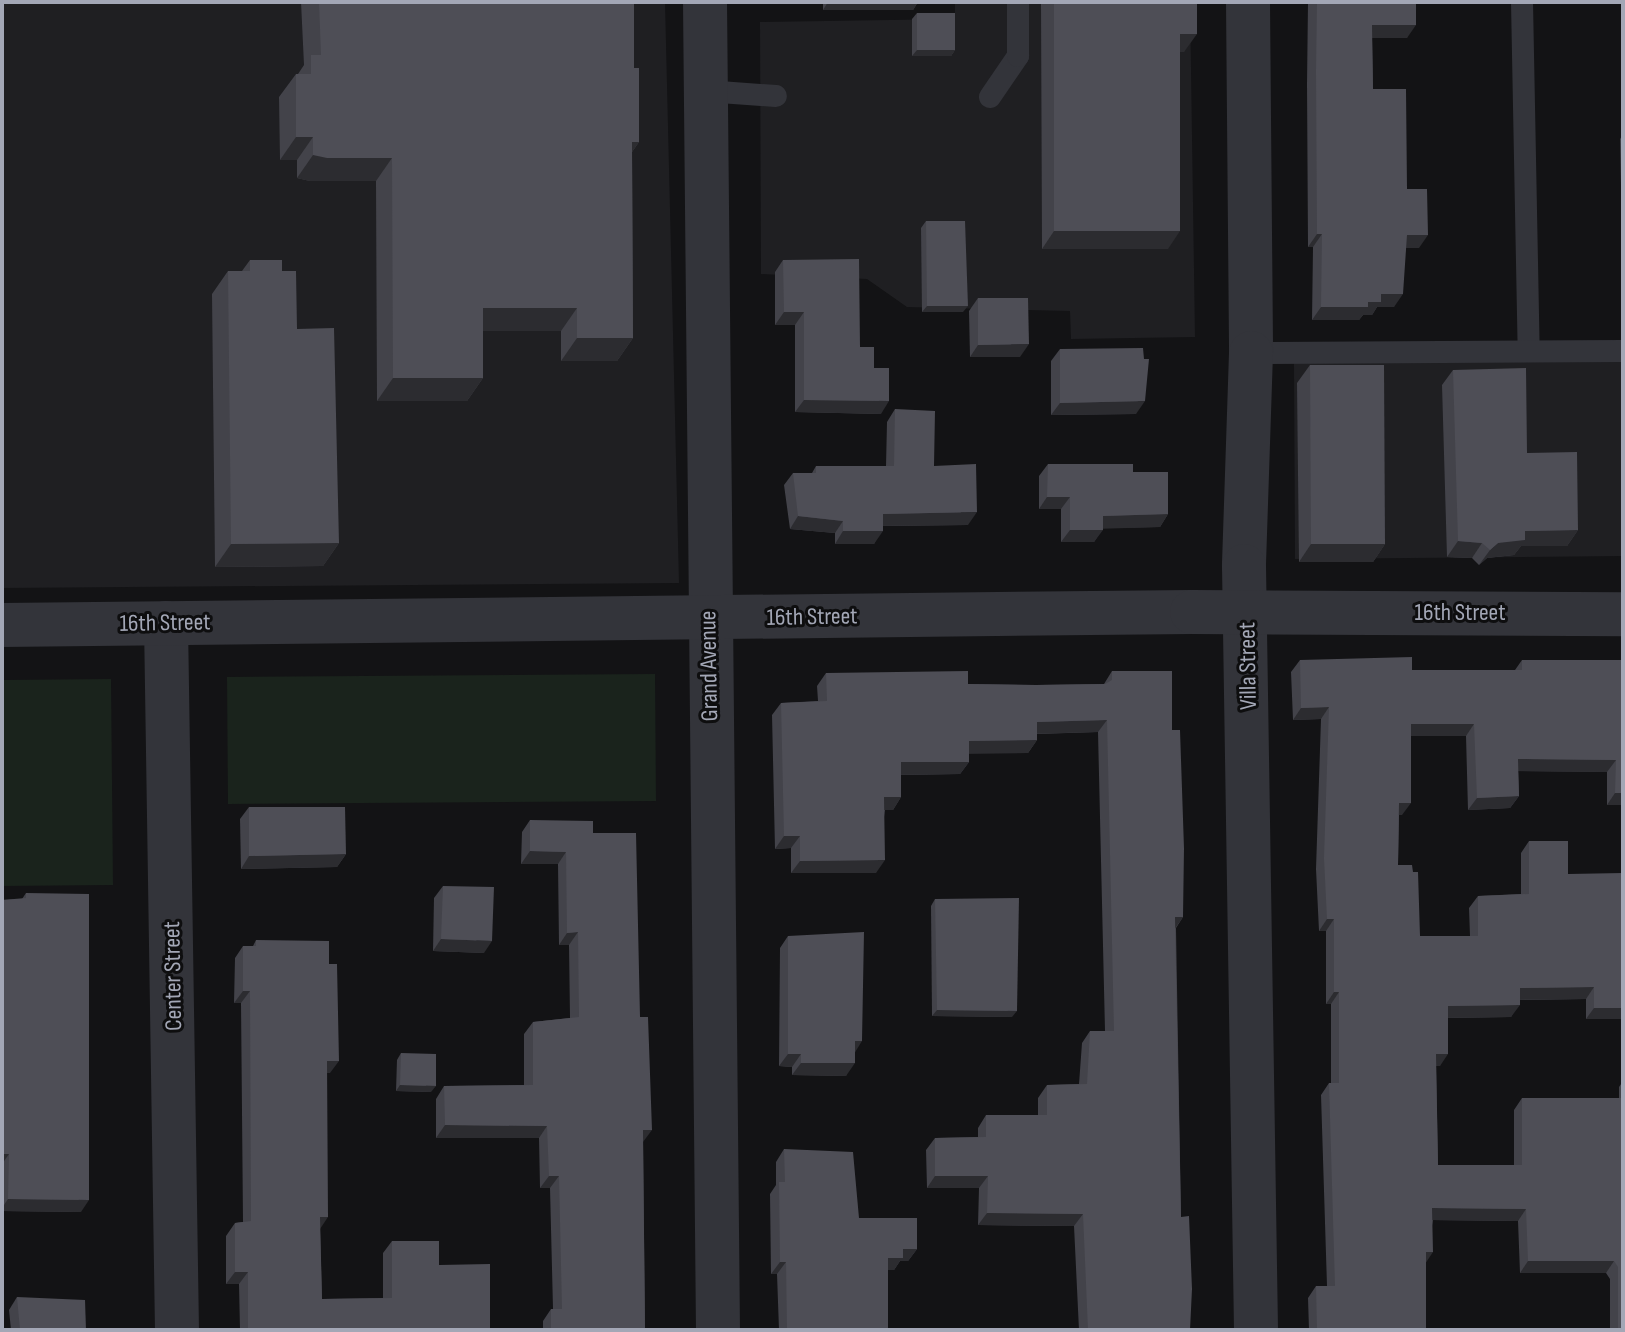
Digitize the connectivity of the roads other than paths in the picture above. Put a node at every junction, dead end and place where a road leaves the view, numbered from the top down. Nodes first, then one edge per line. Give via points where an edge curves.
1 (705, 2) edge
2 (1018, 2) edge
3 (1248, 2) edge
4 (1522, 2) edge
5 (706, 91) junction
6 (776, 96) dead end
7 (990, 97) dead end
8 (1529, 351) junction
9 (1623, 351) edge
10 (1251, 353) junction
11 (1247, 612) junction
12 (1623, 614) edge
13 (708, 619) junction
14 (166, 623) junction
15 (2, 625) edge
16 (177, 1330) edge
17 (718, 1330) edge
18 (1256, 1330) edge

1 - 5 street, Grand Avenue
2 - 7 lane via 1018,56
3 - 10 street, Villa Street
4 - 8 lane
5 - 6 lane
5 - 13 street, Grand Avenue
8 - 9 lane
8 - 10 lane
10 - 11 street, Villa Street
11 - 12 street, 16th Street
11 - 13 street, 16th Street
11 - 18 street, Villa Street
13 - 14 street, 16th Street
13 - 17 street, Grand Avenue
14 - 15 street, 16th Street
14 - 16 street, Center Street

